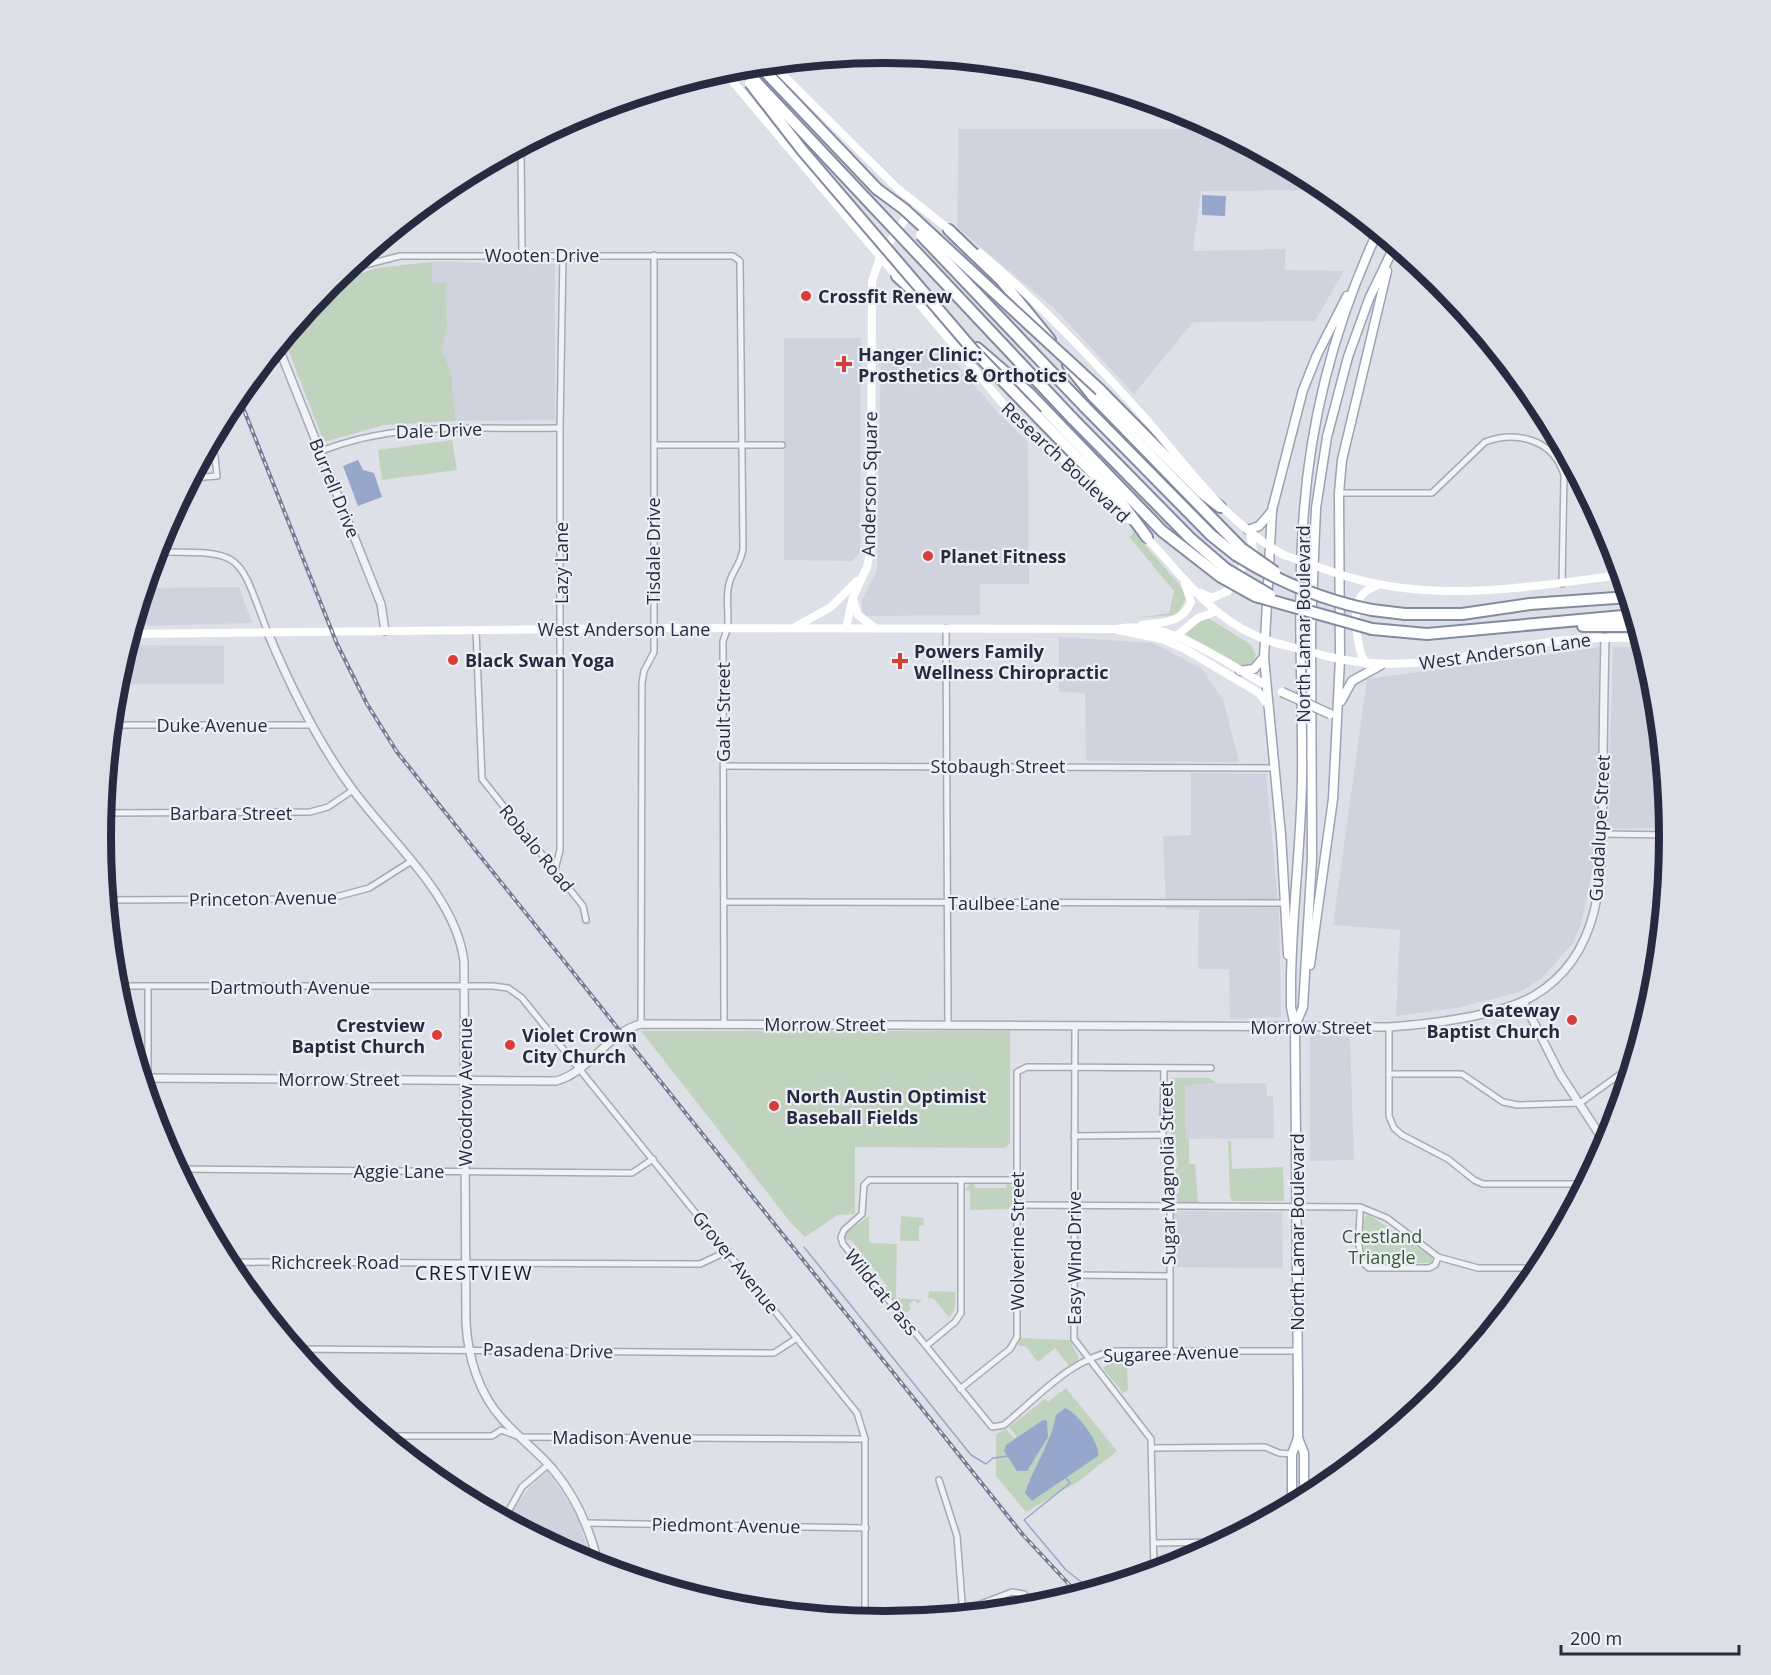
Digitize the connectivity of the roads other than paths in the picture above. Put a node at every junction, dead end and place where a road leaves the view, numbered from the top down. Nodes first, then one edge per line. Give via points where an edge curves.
1 (779, 71) edge
2 (766, 73) edge
3 (750, 75) edge
4 (746, 76) edge
5 (731, 79) edge
6 (521, 155) edge
7 (877, 189) junction
8 (916, 204) junction
9 (950, 230) junction
10 (1375, 238) edge
11 (1392, 252) edge
12 (522, 255) junction
13 (563, 255) junction
14 (654, 255) junction
15 (881, 255) junction
16 (1391, 256) junction
17 (740, 261) joint
18 (364, 265) edge
19 (897, 276) junction
20 (1356, 280) junction
21 (281, 354) edge
22 (560, 428) junction
23 (654, 445) junction
24 (741, 446) junction
25 (782, 446) dead end
26 (321, 451) junction
27 (213, 453) edge
28 (200, 477) edge
29 (1339, 494) junction
30 (1220, 507) junction
31 (1272, 510) junction
32 (1249, 531) junction
33 (1147, 537) junction
34 (1269, 546) junction
35 (1239, 551) junction
36 (166, 552) edge
37 (1224, 573) junction
38 (1180, 574) junction
39 (1341, 575) junction
40 (862, 576) junction
41 (1614, 576) edge
42 (1562, 584) junction
43 (1378, 585) junction
44 (1192, 588) junction
45 (853, 597) junction
46 (1622, 598) edge
47 (1215, 612) junction
48 (1627, 616) edge
49 (1543, 624) junction
50 (1130, 626) junction
51 (1631, 626) edge
52 (653, 628) junction
53 (729, 628) junction
54 (793, 628) junction
55 (846, 628) junction
56 (875, 628) junction
57 (946, 628) junction
58 (1117, 629) junction
59 (476, 630) junction
60 (561, 630) junction
61 (385, 631) junction
62 (268, 633) junction
63 (138, 634) edge
64 (1177, 636) junction
65 (1605, 638) junction
66 (1634, 638) edge
67 (1162, 639) junction
68 (1264, 641) junction
69 (1264, 658) junction
70 (1340, 659) junction
71 (1366, 663) junction
72 (1381, 665) junction
73 (1240, 671) junction
74 (1266, 685) junction
75 (1281, 692) junction
76 (1268, 706) junction
77 (1338, 707) junction
78 (1337, 721) junction
79 (120, 725) edge
80 (312, 725) junction
81 (724, 766) junction
82 (947, 766) junction
83 (1273, 768) junction
84 (352, 790) junction
85 (112, 813) edge
86 (1602, 834) junction
87 (1660, 835) edge
88 (410, 862) junction
89 (555, 870) junction
90 (114, 900) edge
91 (724, 902) junction
92 (948, 903) junction
93 (1284, 903) junction
94 (586, 920) dead end
95 (1291, 973) junction
96 (1304, 986) junction
97 (126, 987) edge
98 (464, 987) junction
99 (148, 988) junction
100 (1523, 1001) junction
101 (641, 1023) junction
102 (724, 1024) junction
103 (948, 1025) junction
104 (1075, 1026) junction
105 (1295, 1027) junction
106 (1389, 1027) junction
107 (145, 1065) edge
108 (1075, 1068) junction
109 (1164, 1068) junction
110 (1211, 1068) dead end
111 (580, 1069) junction
112 (1623, 1072) edge
113 (1389, 1074) junction
114 (150, 1078) edge
115 (465, 1080) junction
116 (1580, 1103) junction
117 (1163, 1135) junction
118 (1600, 1135) edge
119 (1074, 1136) junction
120 (653, 1159) junction
121 (186, 1169) edge
122 (465, 1172) junction
123 (962, 1180) junction
124 (1017, 1180) junction
125 (1578, 1184) edge
126 (1017, 1205) junction
127 (1169, 1205) junction
128 (1074, 1206) junction
129 (1296, 1206) junction
130 (1360, 1207) junction
131 (728, 1251) junction
132 (1437, 1257) junction
133 (238, 1262) edge
134 (466, 1263) junction
135 (1526, 1268) joint
136 (1526, 1272) edge
137 (1074, 1275) junction
138 (1169, 1276) junction
139 (797, 1338) junction
140 (926, 1346) junction
141 (304, 1349) edge
142 (469, 1350) junction
143 (1170, 1351) junction
144 (1298, 1351) junction
145 (1087, 1359) junction
146 (960, 1389) junction
147 (997, 1428) joint
148 (394, 1436) edge
149 (520, 1437) junction
150 (865, 1438) junction
151 (1298, 1438) junction
152 (1153, 1448) junction
153 (1292, 1454) junction
154 (549, 1464) junction
155 (939, 1480) dead end
156 (1304, 1489) edge
157 (1292, 1496) edge
158 (507, 1513) edge
159 (586, 1523) junction
160 (866, 1527) junction
161 (1206, 1542) edge
162 (1154, 1543) junction
163 (596, 1555) edge
164 (1154, 1564) edge
165 (1028, 1598) edge
166 (977, 1606) edge
167 (962, 1607) edge
168 (860, 1611) edge
169 (865, 1611) junction
170 (899, 1611) edge

1 - 8 main road
2 - 7 highway
3 - 37 highway, bridge via 1072,418
4 - 33 highway, bridge via 802,150 973,350 1120,501
5 - 15 main road, Research Boulevard
6 - 12 street
7 - 30 highway, bridge via 904,209 1100,390
7 - 35 highway, bridge via 1211,535
8 - 9 main road
8 - 15 main road, Anderson Square
9 - 30 main road via 1012,280 1090,356
9 - 35 highway via 1024,306 1092,394
10 - 20 main road, North Lamar Boulevard
11 - 16 main road, North Lamar Boulevard
12 - 13 street, Wooten Drive
12 - 18 street, Wooten Drive via 400,256
13 - 14 street, Wooten Drive
13 - 22 street, Lazy Lane
14 - 17 street, Wooten Drive via 733,256
14 - 23 street, Tisdale Drive
15 - 19 main road, Research Boulevard
15 - 40 main road, Anderson Square via 871,293 871,547
16 - 29 main road via 1350,420
16 - 96 main road, North Lamar Boulevard via 1369,299 1348,357 1327,437 1316,508 1311,628 1312,858
17 - 24 street, Gault Street
19 - 33 main road, Research Boulevard via 1004,405
19 - 37 highway via 1029,393 1162,531
20 - 31 main road via 1308,375
20 - 95 main road, North Lamar Boulevard via 1322,393 1306,488 1301,553 1302,800
21 - 26 street, Burrell Drive
22 - 26 street, Dale Drive via 410,429 360,438
22 - 60 street, Lazy Lane
23 - 24 street
23 - 52 street, Tisdale Drive
24 - 25 street
24 - 53 street, Gault Street via 743,549 728,590
26 - 61 street, Burrell Drive via 381,604
27 - 28 street via 217,476
29 - 39 main road
29 - 42 street via 1432,492 1485,442 1493,438 1535,440 1549,448 1564,475
30 - 32 main road
31 - 32 main road via 1259,526
31 - 34 main road
32 - 34 main road
32 - 44 main road via 1253,550 1228,591 1212,598
33 - 38 main road, Research Boulevard
34 - 39 main road, bridge
34 - 68 main road
35 - 46 highway, bridge via 1291,586 1336,603 1372,610 1462,614
36 - 62 street via 210,552 231,558 245,573
37 - 49 highway, bridge via 1283,603 1372,629 1427,634
38 - 44 main road, Research Boulevard
38 - 50 main road via 1191,602 1182,616 1173,621
39 - 43 main road
39 - 70 main road
40 - 45 main road, Anderson Square
40 - 54 main road via 835,604
41 - 42 main road
42 - 43 main road via 1464,592
43 - 71 main road via 1365,592 1358,603 1357,644
44 - 47 main road, Research Boulevard
45 - 55 main road, Anderson Square
45 - 56 main road via 858,615
47 - 64 main road via 1198,618
47 - 68 main road, Research Boulevard
48 - 49 highway
49 - 51 highway
50 - 58 main road, West Anderson Lane
50 - 64 main road, West Anderson Lane
52 - 53 main road, West Anderson Lane
52 - 60 main road, West Anderson Lane
52 - 101 street, Tisdale Drive via 654,652 642,683
53 - 54 main road, West Anderson Lane
53 - 81 street, Gault Street via 723,641
54 - 55 main road, West Anderson Lane
55 - 56 main road, West Anderson Lane
56 - 57 main road, West Anderson Lane
57 - 58 main road, West Anderson Lane
57 - 82 street
58 - 67 main road, West Anderson Lane
59 - 60 main road, West Anderson Lane
59 - 61 main road, West Anderson Lane
59 - 89 street, Robalo Road via 482,779
60 - 89 street, Lazy Lane via 560,850
61 - 62 main road, West Anderson Lane
62 - 63 main road, West Anderson Lane
62 - 80 street, Woodrow Avenue
64 - 67 main road
64 - 73 main road, West Anderson Lane
65 - 66 main road, West Anderson Lane
65 - 72 main road, West Anderson Lane via 1549,642 1444,662
65 - 86 street, Guadalupe Street
67 - 76 main road via 1259,693
68 - 69 main road
68 - 70 main road, West Anderson Lane, bridge
69 - 73 main road via 1254,669
69 - 74 main road
70 - 71 main road, West Anderson Lane
70 - 77 main road
71 - 72 main road, West Anderson Lane
72 - 77 main road via 1352,681
73 - 74 main road, West Anderson Lane
74 - 75 main road
74 - 76 main road
75 - 76 main road via 1270,698
75 - 78 main road, bridge
76 - 83 main road
77 - 78 main road
78 - 96 main road via 1329,843
79 - 80 street, Duke Avenue
80 - 84 street, Woodrow Avenue
81 - 82 street, Stobaugh Street
81 - 91 street, Gault Street
82 - 83 street, Stobaugh Street
82 - 92 street
83 - 93 main road
84 - 85 street, Barbara Street via 328,807 310,812
84 - 88 street, Woodrow Avenue
86 - 87 street
86 - 100 street, Guadalupe Street via 1598,896 1582,947 1562,974
88 - 90 street, Princeton Avenue via 369,888 327,899
88 - 98 street, Woodrow Avenue via 454,922 463,951
89 - 94 street, Robalo Road via 583,906
91 - 92 street, Taulbee Lane
91 - 102 street, Gault Street
92 - 93 street, Taulbee Lane
92 - 103 street
93 - 95 main road
95 - 105 main road, North Lamar Boulevard via 1290,1007
96 - 105 main road, North Lamar Boulevard via 1303,1007
97 - 99 street, Dartmouth Avenue
98 - 99 street, Dartmouth Avenue
98 - 111 street, Grover Avenue via 500,987 515,992
98 - 115 street, Woodrow Avenue
99 - 107 street
100 - 106 street, Morrow Street via 1443,1021
100 - 116 street via 1560,1074
101 - 102 street, Morrow Street
101 - 111 street, Morrow Street via 628,1029
102 - 103 street, Morrow Street
103 - 104 street, Morrow Street
104 - 105 street, Morrow Street
104 - 108 street, Easy Wind Drive
105 - 106 street, Morrow Street
105 - 129 main road, North Lamar Boulevard
106 - 113 street
108 - 109 street
108 - 119 street, Easy Wind Drive
108 - 124 street, Wolverine Street via 1020,1069 1017,1074
109 - 110 street
109 - 117 street, Sugar Magnolia Street
111 - 115 street, Morrow Street via 556,1081
111 - 120 street, Grover Avenue
112 - 116 street
113 - 116 street via 1462,1074 1503,1102 1518,1105
113 - 125 street via 1389,1116 1394,1128 1448,1159 1474,1180 1483,1184
114 - 115 street, Morrow Street
115 - 122 street, Woodrow Avenue
116 - 118 street
117 - 119 street
117 - 127 street, Sugar Magnolia Street via 1170,1162
119 - 128 street, Easy Wind Drive
120 - 122 street, Aggie Lane via 632,1173
120 - 131 street, Grover Avenue
121 - 122 street, Aggie Lane
122 - 134 street, Woodrow Avenue
123 - 124 street, Wildcat Pass
123 - 140 street via 961,1313
123 - 140 street, Wildcat Pass via 869,1180 864,1185 862,1214 841,1235 843,1244
124 - 126 street, Wolverine Street
126 - 128 street
126 - 146 street, Wolverine Street via 1017,1340
127 - 128 street
127 - 129 street
127 - 138 street, Sugar Magnolia Street
128 - 137 street, Easy Wind Drive
129 - 130 street
129 - 144 main road, North Lamar Boulevard
130 - 132 street via 1387,1218
130 - 132 street via 1360,1253 1366,1266 1429,1268
131 - 134 street, Richcreek Road via 700,1264
131 - 139 street, Grover Avenue
132 - 135 street via 1478,1268
133 - 134 street, Richcreek Road
134 - 142 street, Woodrow Avenue
135 - 136 street
137 - 138 street
137 - 145 street, Easy Wind Drive via 1074,1339
138 - 143 street, Sugar Magnolia Street
139 - 142 street, Pasadena Drive via 774,1353
139 - 150 street, Grover Avenue via 856,1413
140 - 146 street, Wildcat Pass
141 - 142 street, Pasadena Drive
142 - 149 street, Woodrow Avenue via 486,1396
143 - 144 street, Sugaree Avenue
143 - 145 street, Sugaree Avenue via 1116,1351
144 - 151 main road, North Lamar Boulevard
145 - 147 street, Sugaree Avenue
145 - 152 street, Easy Wind Drive via 1150,1438
146 - 147 street, Wildcat Pass via 989,1425
148 - 149 street, Madison Avenue via 492,1436 501,1430
149 - 150 street, Madison Avenue
149 - 154 street, Woodrow Avenue
150 - 160 street, Grover Avenue
151 - 153 main road, North Lamar Boulevard
151 - 156 main road, North Lamar Boulevard via 1304,1454
152 - 153 street via 1265,1447
152 - 162 street
153 - 157 main road, North Lamar Boulevard
154 - 158 street via 522,1487
154 - 159 street, Woodrow Avenue
155 - 167 street via 957,1536
159 - 160 street, Piedmont Avenue
159 - 163 street, Woodrow Avenue
160 - 169 street, Grover Avenue
161 - 162 street
162 - 164 street
165 - 166 street via 1012,1592
168 - 169 street
169 - 170 street

